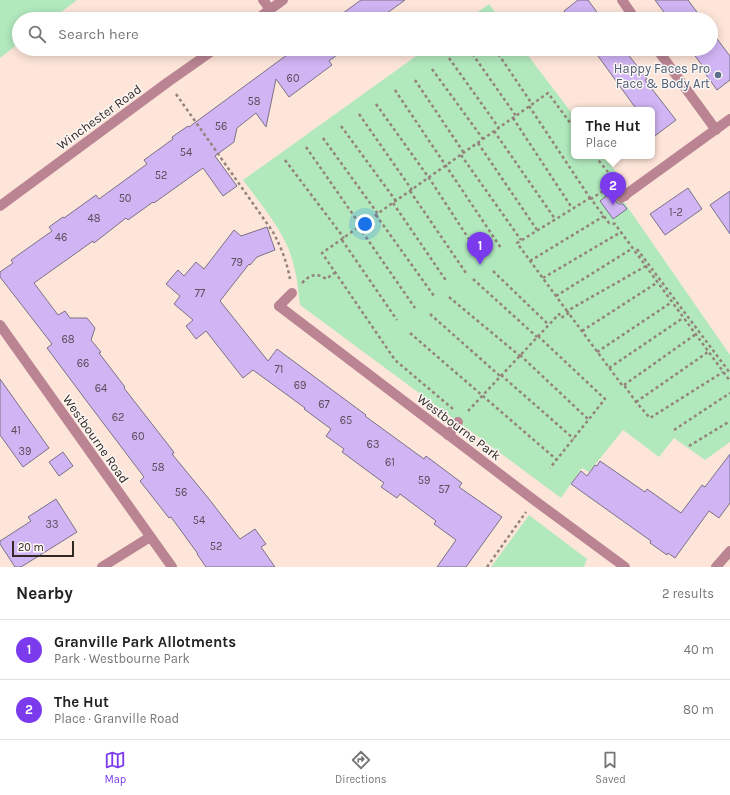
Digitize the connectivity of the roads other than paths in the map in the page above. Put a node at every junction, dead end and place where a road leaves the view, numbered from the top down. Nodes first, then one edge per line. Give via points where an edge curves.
1 (263, 0) edge
2 (283, 0) edge
3 (622, 0) edge
4 (270, 9) junction
5 (266, 12) edge
6 (631, 12) edge
7 (204, 56) edge
8 (662, 56) edge
9 (730, 119) edge
10 (716, 130) junction
11 (616, 183) road end
12 (0, 206) edge
13 (292, 293) road end
14 (0, 325) edge
15 (460, 419) road end
16 (448, 435) junction
17 (150, 537) junction
18 (730, 551) edge
19 (102, 567) edge
20 (172, 567) edge
21 (625, 567) edge
22 (716, 567) edge

1 - 4 street
2 - 4 street
3 - 6 street
4 - 5 street
7 - 12 street, Winchester Road
8 - 10 street
9 - 10 street
10 - 11 street via 623,197
13 - 16 street, Westbourne Park via 279,306
14 - 17 street, Westbourne Road
15 - 16 street
16 - 21 street, Westbourne Park
17 - 19 street
17 - 20 street, Westbourne Road
18 - 22 street

